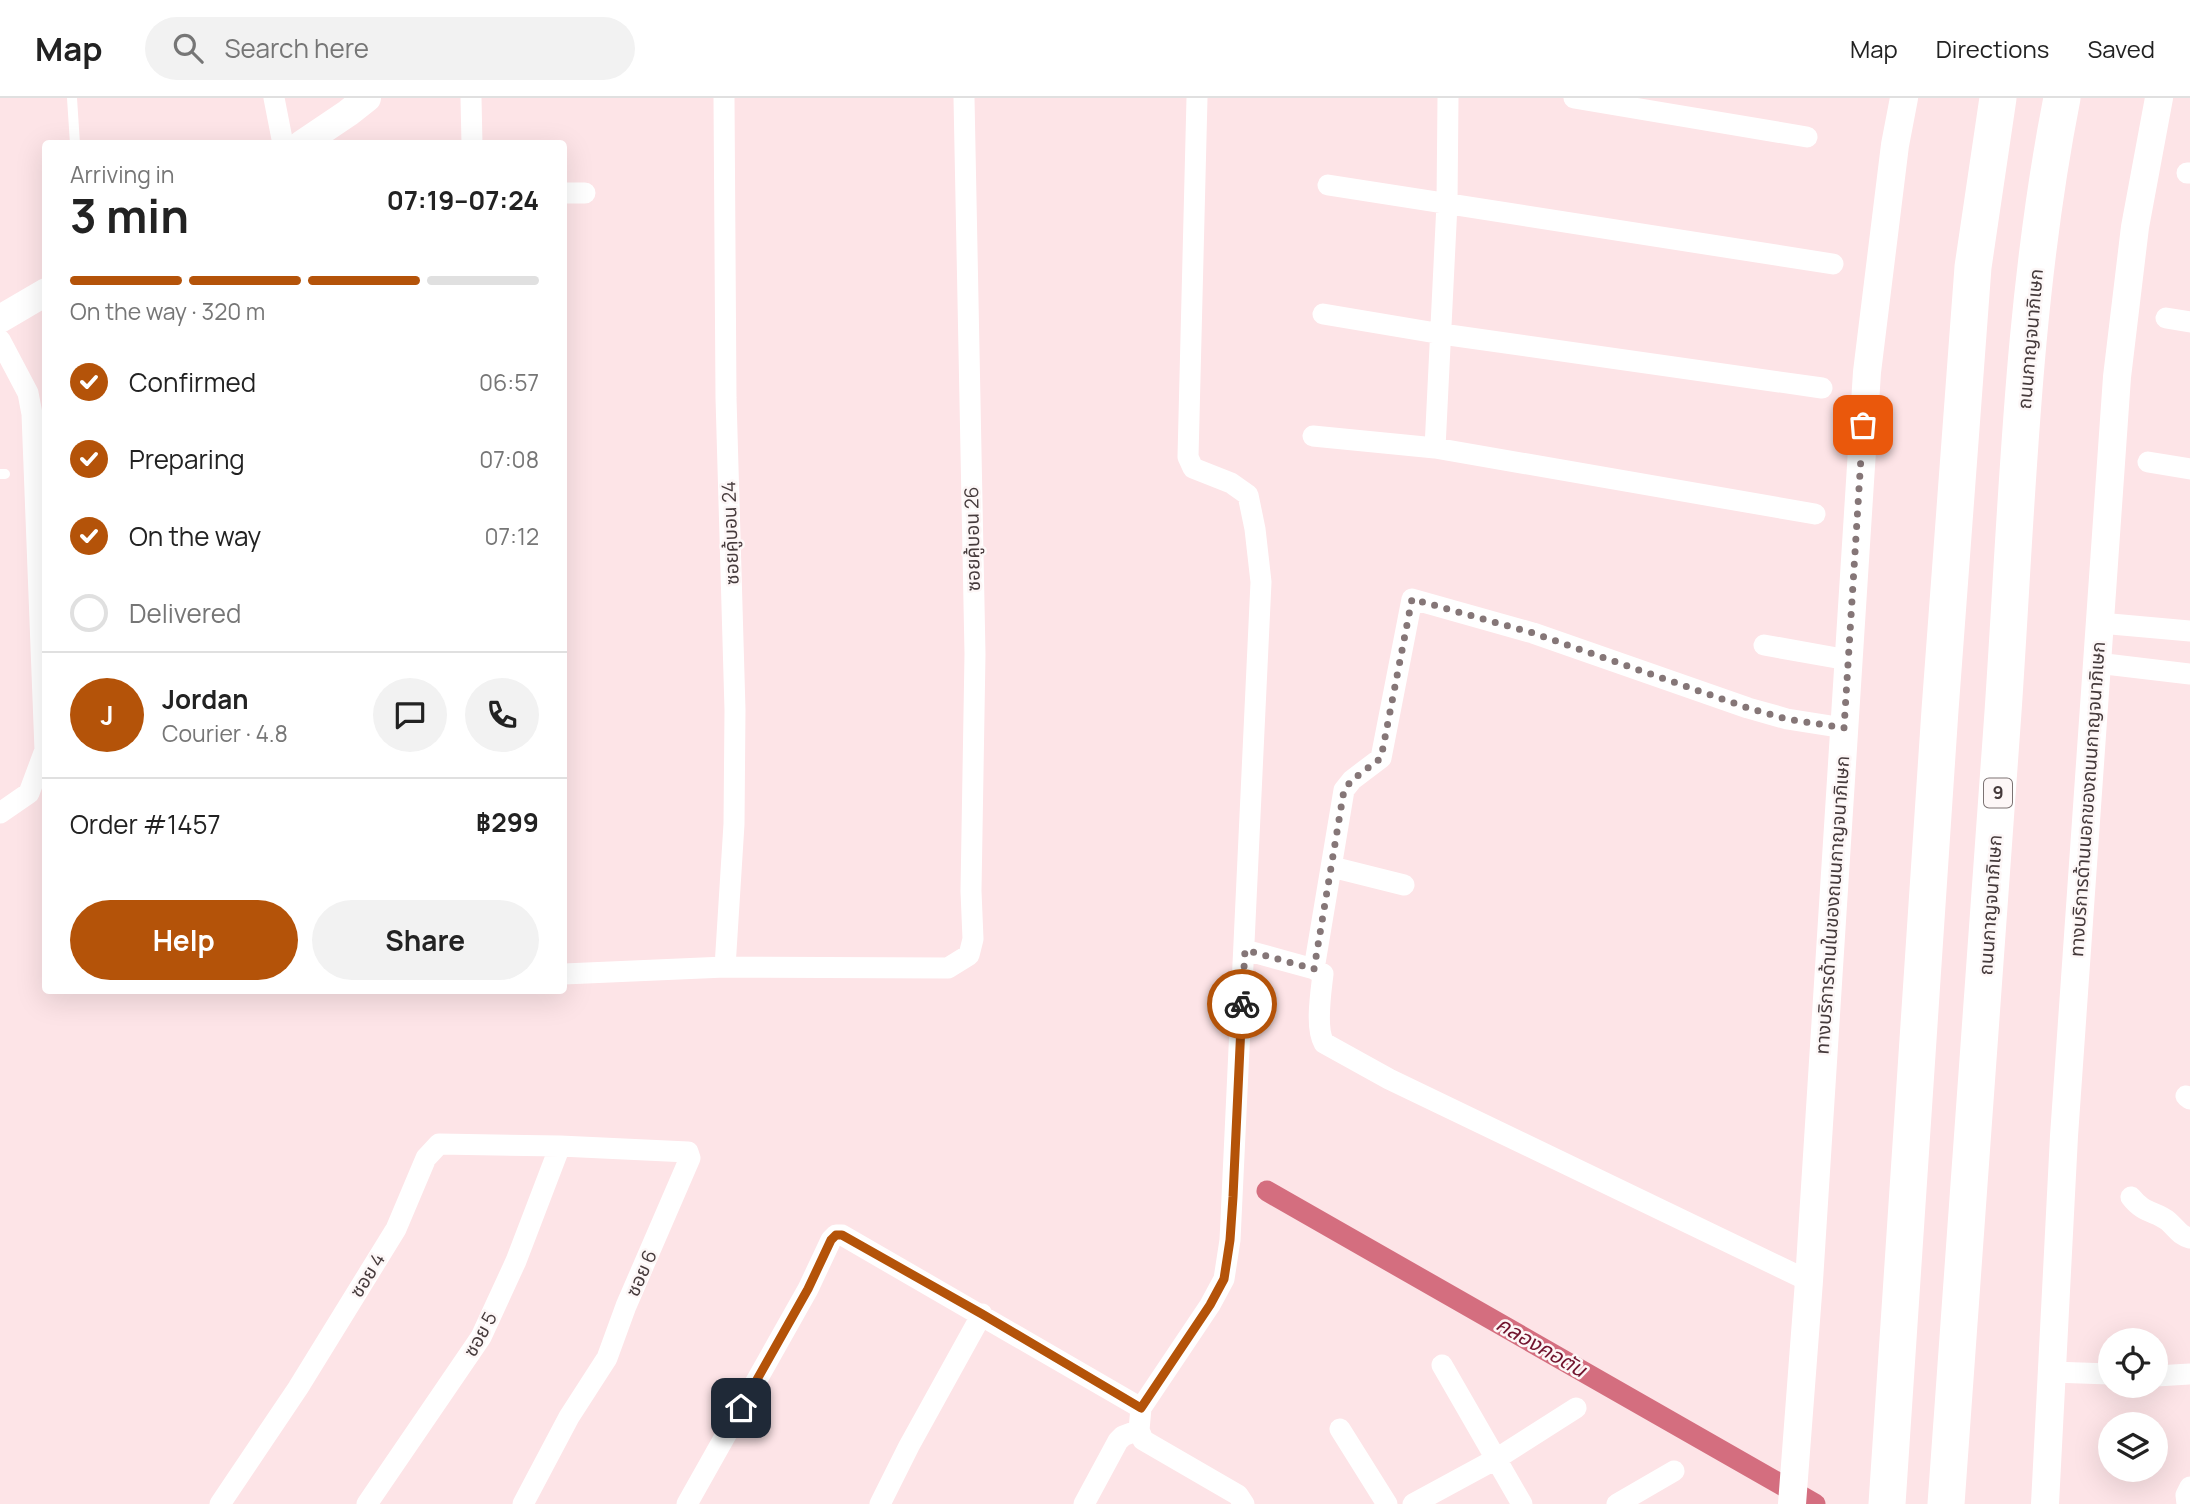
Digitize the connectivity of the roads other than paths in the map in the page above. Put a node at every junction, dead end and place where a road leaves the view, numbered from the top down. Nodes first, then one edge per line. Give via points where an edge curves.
1 (72, 98) edge
2 (274, 98) edge
3 (367, 98) edge
4 (471, 98) edge
5 (724, 98) edge
6 (964, 98) edge
7 (1196, 98) edge
8 (1448, 98) edge
9 (1574, 98) edge
10 (1904, 98) edge
11 (1998, 98) edge
12 (2062, 98) edge
13 (2159, 98) edge
14 (1808, 137) dead end
15 (75, 140) edge
16 (282, 140) edge
17 (308, 140) edge
18 (472, 140) edge
19 (1328, 185) dead end
20 (1447, 204) junction
21 (1833, 264) dead end
22 (42, 294) edge
23 (1323, 314) dead end
24 (2166, 318) dead end
25 (0, 319) edge
26 (2190, 323) edge
27 (1442, 334) junction
28 (0, 340) edge
29 (1822, 388) dead end
30 (1312, 436) dead end
31 (1435, 449) junction
32 (2148, 462) dead end
33 (2190, 469) edge
34 (1815, 514) dead end
35 (2100, 623) junction
36 (2190, 631) edge
37 (1763, 645) dead end
38 (1848, 660) junction
39 (2097, 663) junction
40 (42, 672) edge
41 (2190, 674) edge
42 (1844, 728) junction
43 (42, 758) edge
44 (0, 813) edge
45 (1332, 867) junction
46 (1404, 885) dead end
47 (1245, 950) junction
48 (725, 967) junction
49 (1314, 969) junction
50 (567, 974) edge
51 (560, 1146) junction
52 (2131, 1196) dead end
53 (2190, 1238) edge
54 (1809, 1281) junction
55 (982, 1314) junction
56 (1441, 1365) dead end
57 (2052, 1371) junction
58 (2098, 1373) edge
59 (2190, 1374) edge
60 (2168, 1375) edge
61 (1141, 1408) junction
62 (1576, 1408) dead end
63 (1340, 1429) dead end
64 (1139, 1430) junction
65 (1496, 1459) junction
66 (1674, 1471) dead end
67 (2190, 1487) edge
68 (1947, 1496) edge
69 (2046, 1503) edge
70 (220, 1504) edge
71 (367, 1504) edge
72 (523, 1504) edge
73 (687, 1504) edge
74 (880, 1504) edge
75 (1084, 1504) edge
76 (1244, 1504) edge
77 (1387, 1504) edge
78 (1413, 1504) edge
79 (1522, 1504) edge
80 (1617, 1504) edge
81 (1792, 1504) edge
82 (1887, 1504) edge
83 (2187, 1504) edge

1 - 15 lane
2 - 16 street
3 - 17 main road
4 - 18 street
5 - 48 street, ซอยคู้บอน 24 via 735,710
6 - 48 street, ซอยคู้บอน 26 via 975,654 973,939 969,955 948,968
7 - 47 street via 1188,457 1193,468 1248,495 1261,583
8 - 20 street
9 - 14 street
10 - 38 main road, ทางบริการด้านในของถนนกาญจนาภิเษก via 1867,372
11 - 82 highway via 1973,267
12 - 68 highway, ถนนกาญจนาภิเษก / 9 via 2030,308
13 - 35 main road, ทางบริการด้านนอกของถนนกาญจนาภิเษก via 2135,227 2117,377
19 - 20 street
20 - 21 street
20 - 27 street
22 - 25 main road
23 - 27 street
24 - 26 street
27 - 29 street
27 - 31 street
28 - 40 street via 28,393 32,414
30 - 31 street
31 - 34 street
32 - 33 street
35 - 36 street
35 - 39 main road, ทางบริการด้านนอกของถนนกาญจนาภิเษก
37 - 38 street
38 - 42 main road, ทางบริการด้านในของถนนกาญจนาภิเษก
39 - 41 street
39 - 57 main road, ทางบริการด้านนอกของถนนกาญจนาภิเษก
42 - 45 street via 1748,708 1533,633 1412,599 1381,758 1344,790
42 - 54 main road, ทางบริการด้านในของถนนกาญจนาภิเษก
43 - 44 street via 29,793
45 - 46 street
45 - 49 street
47 - 49 street
47 - 61 street via 1233,1197 1224,1279
48 - 50 street
49 - 54 street via 1323,974 1320,1023 1324,1043 1389,1079
51 - 70 street, ซอย 4 via 439,1144 426,1158 396,1229
51 - 71 street, ซอย 5 via 481,1337
51 - 72 street, ซอย 6 via 684,1150 690,1158 607,1358 569,1417
52 - 53 street via 2144,1210
54 - 81 main road, ทางบริการด้านในของถนนกาญจนาภิเษก
55 - 61 street
55 - 73 street via 836,1235
55 - 74 street
56 - 65 street
57 - 58 street
57 - 69 main road, ทางบริการด้านนอกของถนนกาญจนาภิเษก
59 - 60 street
61 - 64 street
62 - 65 street
63 - 77 street
64 - 75 street via 1118,1441
64 - 76 street via 1143,1440 1238,1495
65 - 78 street
65 - 79 street
66 - 80 street
67 - 83 street

